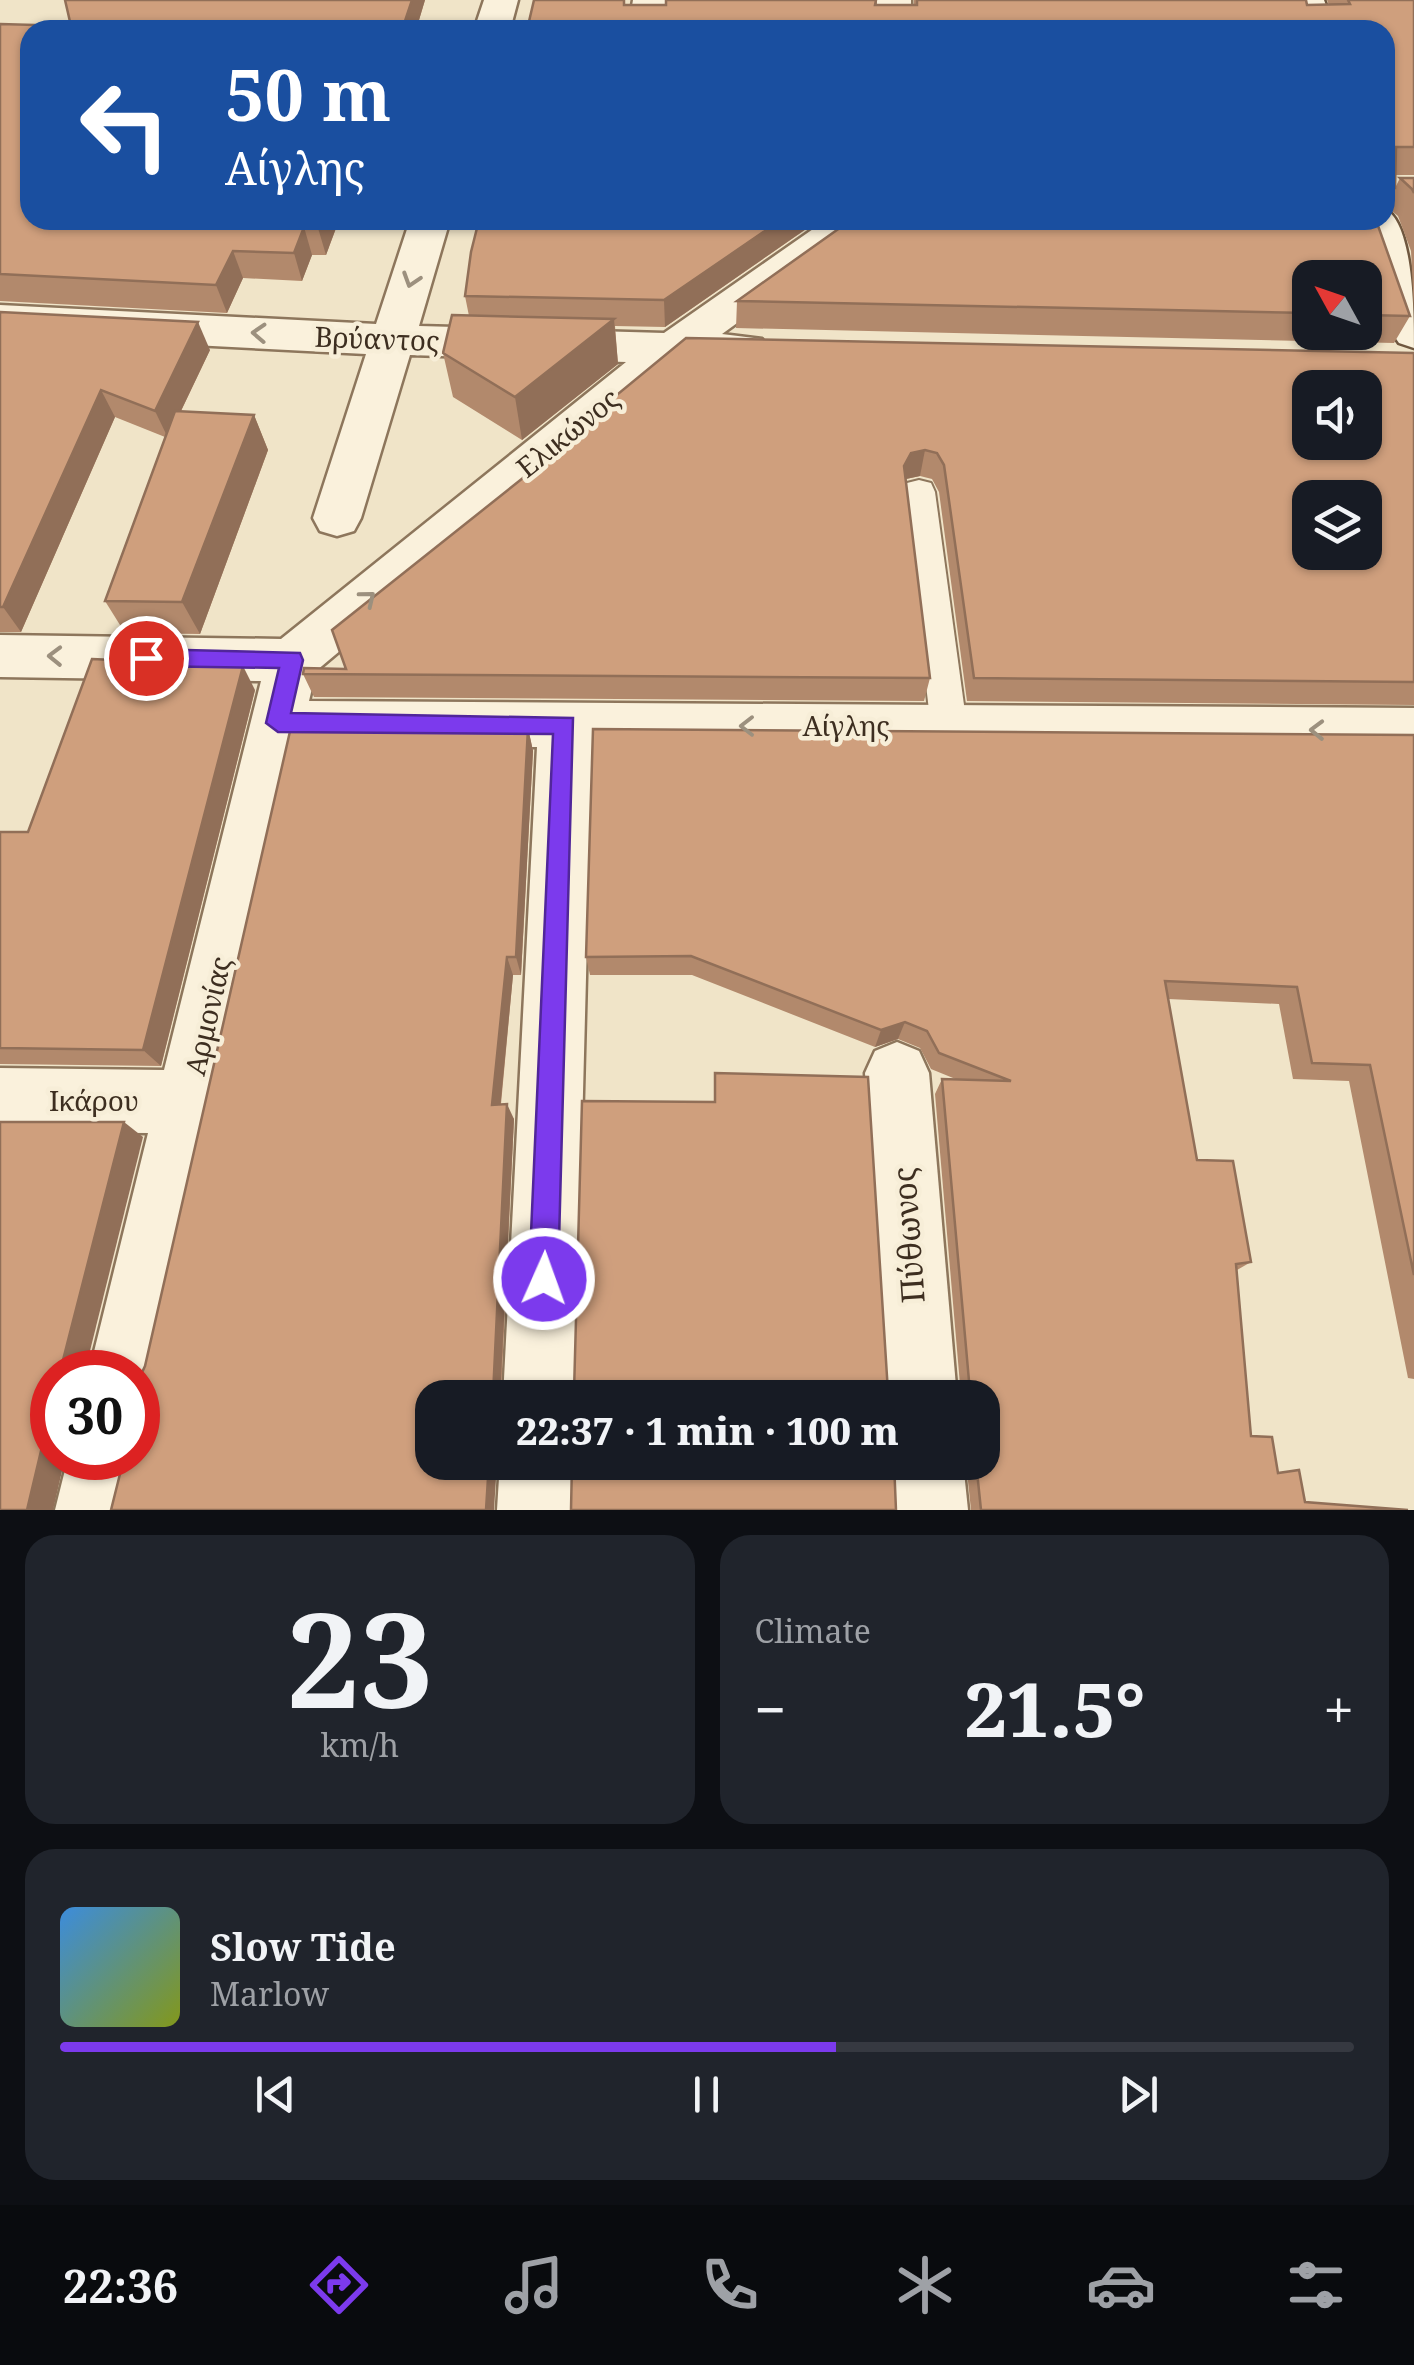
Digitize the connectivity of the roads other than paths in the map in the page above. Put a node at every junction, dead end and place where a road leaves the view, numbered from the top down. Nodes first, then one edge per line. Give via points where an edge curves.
1 (427, 230) edge
2 (840, 230) edge
3 (1393, 230) edge
4 (0, 320) edge
5 (1414, 333) edge
6 (391, 340) junction
7 (671, 349) junction
8 (788, 351) edge
9 (918, 492) edge
10 (337, 518) dead end
11 (0, 656) edge
12 (292, 660) junction
13 (278, 723) junction
14 (565, 724) junction
15 (949, 727) junction
16 (1414, 731) edge
17 (897, 1073) dead end
18 (0, 1100) edge
19 (187, 1102) junction
20 (129, 1350) edge
21 (540, 1380) edge
22 (920, 1380) edge
23 (100, 1480) edge
24 (536, 1480) edge
25 (928, 1480) edge
26 (93, 1510) edge
27 (535, 1510) edge
28 (930, 1510) edge

1 -> 6 street
2 - 7 street, Ελικώνος
3 - 5 street
6 -> 4 street, Βρύαντος
6 - 7 street, Βρύαντος
6 - 10 street
7 - 8 street, Βρύαντος
12 -> 7 street, Ελικώνος
9 - 15 lane
12 -> 11 street
12 - 13 street, Αρμονίας
13 - 14 street, Αίγλης
13 - 19 street, Αρμονίας
15 -> 14 street, Αίγλης
14 - 21 street
16 -> 15 street, Αίγλης
17 - 22 street, Πύθωνος
18 - 19 street, Ικάρου
19 - 20 street, Αρμονίας
23 - 26 street
24 - 27 street
25 - 28 street

